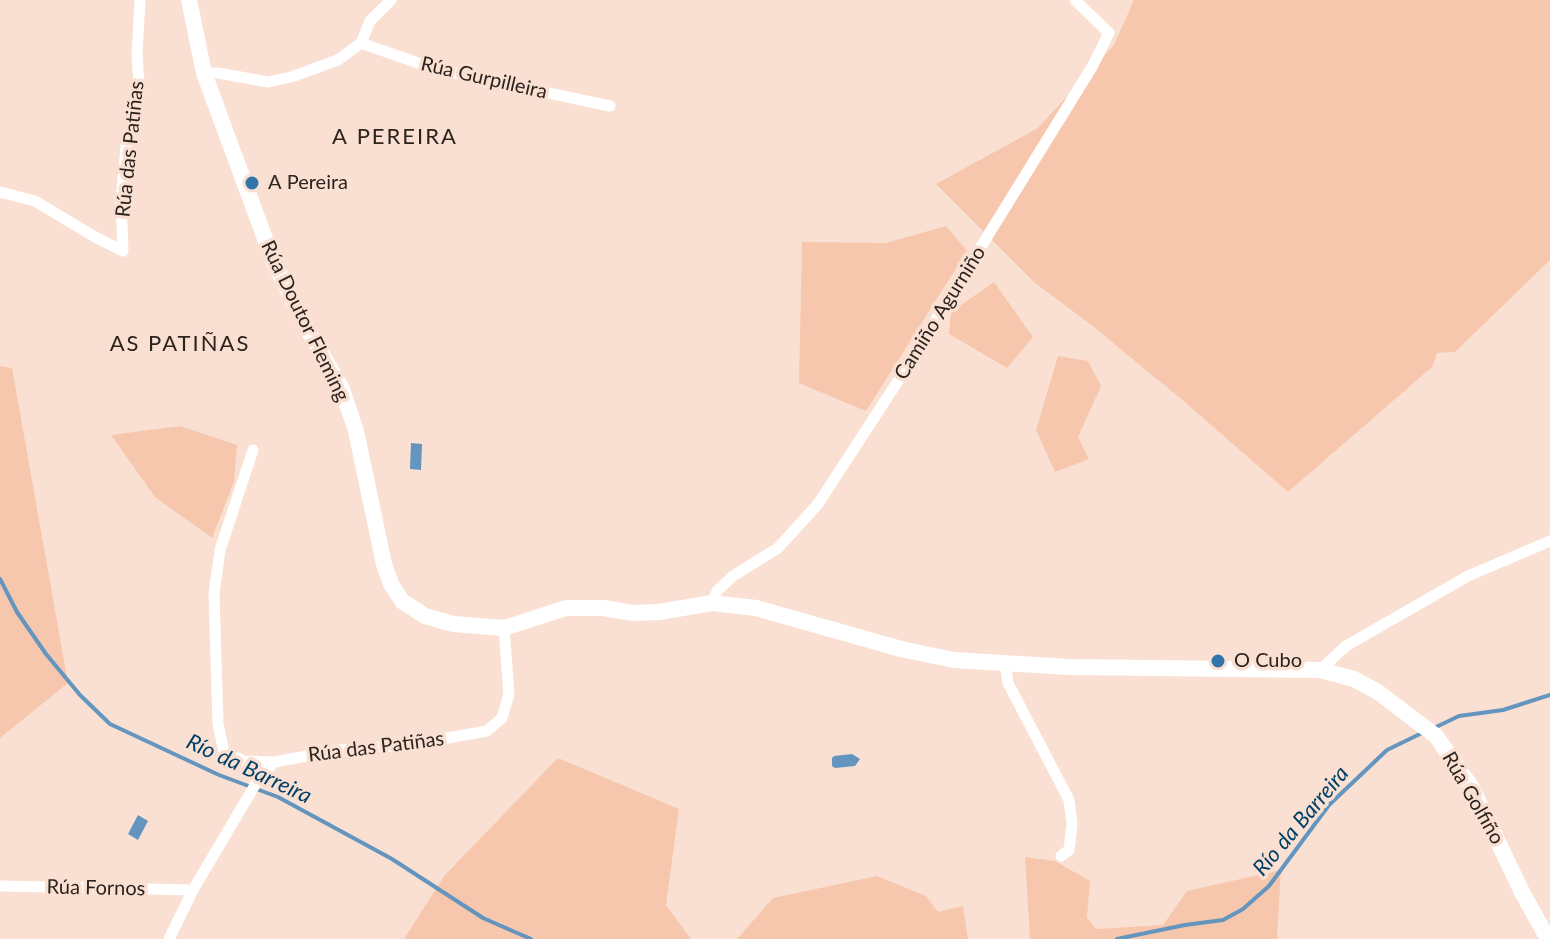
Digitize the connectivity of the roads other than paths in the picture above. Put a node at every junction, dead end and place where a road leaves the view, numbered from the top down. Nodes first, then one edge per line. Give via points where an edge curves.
1 (140, 0) edge
2 (189, 0) edge
3 (391, 0) edge
4 (1075, 0) edge
5 (361, 43) junction
6 (204, 73) junction
7 (610, 106) dead end
8 (0, 192) edge
9 (253, 450) dead end
10 (1550, 541) edge
11 (712, 603) junction
12 (504, 628) junction
13 (1005, 663) junction
14 (1320, 670) junction
15 (274, 762) junction
16 (1061, 856) dead end
17 (0, 886) edge
18 (193, 890) junction
19 (169, 939) edge
20 (1548, 939) edge

1 - 8 street, Rúa das Patiñas via 140,95 126,146 123,251 35,201
2 - 6 main road, Rúa Doutor Fleming
3 - 5 street via 370,21
4 - 11 street, Camiño Agurniño via 1109,33 1092,67 818,504 778,548 733,576
5 - 6 street via 338,60 268,82
5 - 7 street, Rúa Gurpilleira via 435,69
6 - 12 main road, Rúa Doutor Fleming via 274,263 342,389 391,584 402,601 425,616
9 - 15 street, Rúa das Patiñas via 220,550 214,594 218,724 224,752 244,761
10 - 14 street via 1455,584 1346,646
11 - 12 main road, Rúa Doutor Fleming via 634,613 566,608
11 - 13 main road, Rúa Doutor Fleming via 756,608 954,660
12 - 15 street, Rúa das Patiñas via 509,694 502,718 487,731
13 - 14 main road, Rúa Doutor Fleming
13 - 16 street via 1008,683 1069,800 1069,850
14 - 20 main road, Rúa Golfiño via 1366,685 1436,736 1472,788
15 - 18 street
17 - 18 street, Rúa Fornos
18 - 19 street

